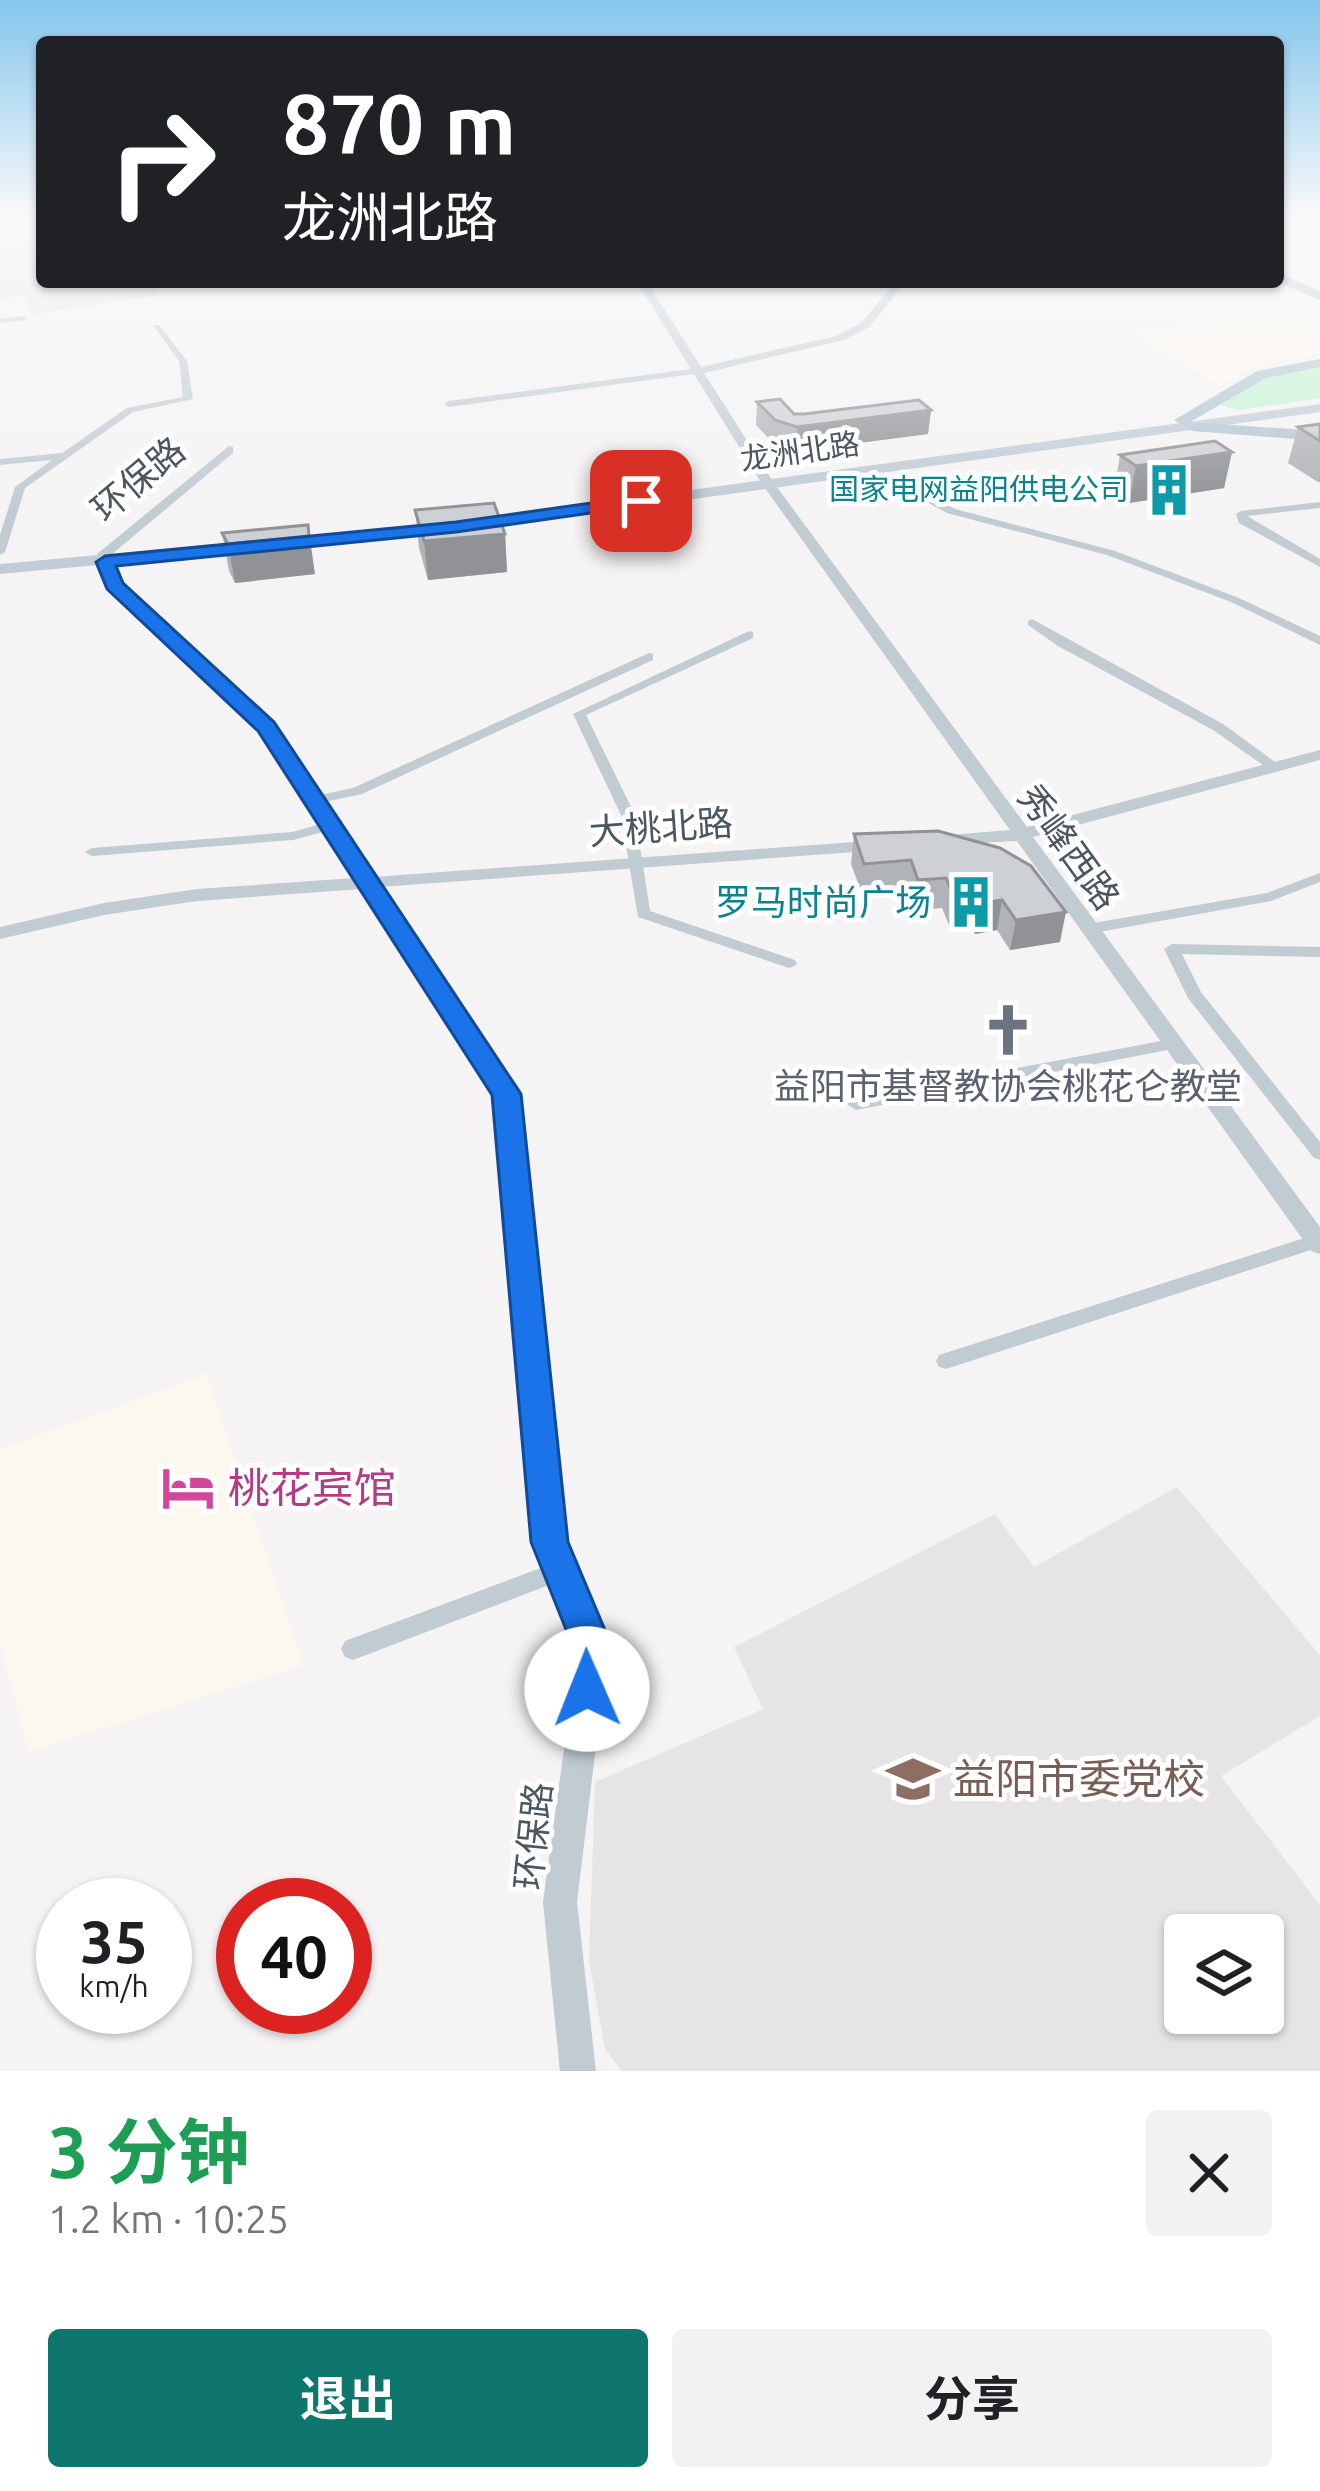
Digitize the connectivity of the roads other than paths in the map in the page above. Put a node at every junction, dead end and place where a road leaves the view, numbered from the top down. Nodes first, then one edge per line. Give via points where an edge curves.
1 (664, 317) edge
2 (872, 317) edge
3 (23, 318) dead end
4 (0, 322) edge
5 (156, 327) dead end
6 (1320, 363) edge
7 (698, 371) junction
8 (448, 404) dead end
9 (1320, 405) edge
10 (1187, 423) junction
11 (1320, 436) edge
12 (229, 450) dead end
13 (65, 456) junction
14 (0, 462) edge
15 (873, 469) junction
16 (766, 481) junction
17 (1320, 505) edge
18 (105, 558) junction
19 (0, 561) edge
20 (1320, 565) edge
21 (1032, 622) dead end
22 (749, 634) dead end
23 (1320, 641) edge
24 (649, 657) dead end
25 (1320, 755) edge
26 (1275, 767) junction
27 (315, 800) junction
28 (332, 825) junction
29 (1019, 836) junction
30 (923, 842) edge
31 (899, 844) edge
32 (92, 852) dead end
33 (636, 862) junction
34 (1320, 877) edge
35 (368, 880) junction
36 (1088, 929) junction
37 (0, 933) edge
38 (1320, 952) edge
39 (789, 963) dead end
40 (1172, 1043) junction
41 (856, 1104) dead end
42 (1320, 1154) edge
43 (1318, 1243) edge
44 (946, 1361) dead end
45 (562, 1570) junction
46 (353, 1649) dead end
47 (578, 2071) edge

1 - 7 street, 秀峰西路
2 - 7 street via 840,338
3 - 4 street
5 - 13 street via 183,362 188,399 130,410
6 - 10 main road via 1262,374
7 - 8 street
7 - 16 street, 秀峰西路
9 - 10 main road, 龙洲北路
10 - 11 main road
10 - 15 main road, 龙洲北路
10 - 16 main road, 龙洲北路
12 - 18 street, 环保路
13 - 14 street
13 - 19 street via 20,488
15 - 16 main road, 龙洲北路
15 - 23 street via 951,512 1112,553
16 - 18 main road, 龙洲北路 via 456,527
16 - 29 street, 秀峰西路
17 - 20 street via 1241,514
18 - 19 main road, 龙洲北路
18 - 27 street, 环保路 via 114,585 266,727
21 - 26 street
22 - 33 street via 579,714 628,815
24 - 27 street via 357,791
25 - 26 street
26 - 29 street
27 - 28 street, 环保路
28 - 32 street via 293,836
28 - 35 street, 环保路
29 - 30 street
29 - 36 street, 秀峰西路
31 - 33 street, 大桃北路
33 - 35 street, 大桃北路
33 - 39 street via 643,914
34 - 36 street via 1271,897
35 - 37 street, 大桃北路 via 197,895
35 - 45 street, 环保路 via 506,1094 550,1542
36 - 40 street, 秀峰西路
38 - 42 street via 1172,949 1194,994
40 - 41 street
40 - 43 street, 秀峰西路
43 - 44 street
45 - 46 street
45 - 47 street, 环保路 via 593,1647 560,1902

